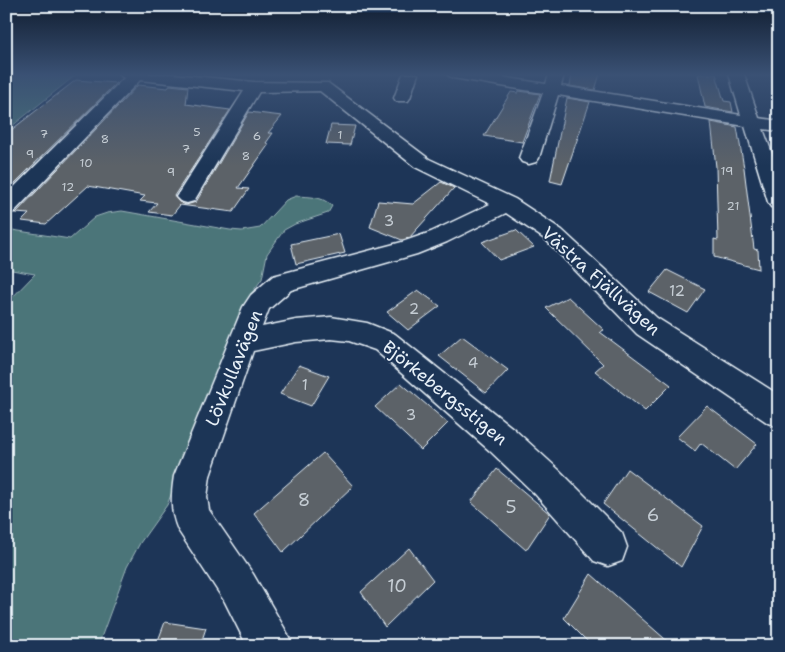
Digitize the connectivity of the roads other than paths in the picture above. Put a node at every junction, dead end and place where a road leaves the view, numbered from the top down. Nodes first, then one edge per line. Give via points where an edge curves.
1 (102, 104) edge
2 (243, 104) edge
3 (353, 104) edge
4 (547, 104) edge
5 (662, 104) edge
6 (746, 104) edge
7 (752, 123) junction
8 (779, 126) edge
9 (529, 158) dead end
10 (187, 196) dead end
11 (779, 202) edge
12 (507, 204) junction
13 (6, 207) edge
14 (242, 342) junction
15 (779, 413) edge
16 (608, 547) dead end
17 (271, 646) edge

1 - 13 street
2 - 10 street
3 - 12 street, Västra Fjällvägen via 422,163
4 - 9 street
5 - 7 street
6 - 7 street
7 - 8 street
7 - 11 street
12 - 14 street, Lövkullavägen via 417,245 282,283 260,302
12 - 15 street, Västra Fjällvägen via 554,234 647,326
14 - 16 street, Björkebergsstigen via 312,328 366,333 385,342 502,440
14 - 17 street, Lövkullavägen via 192,476 189,497 192,517 239,588

